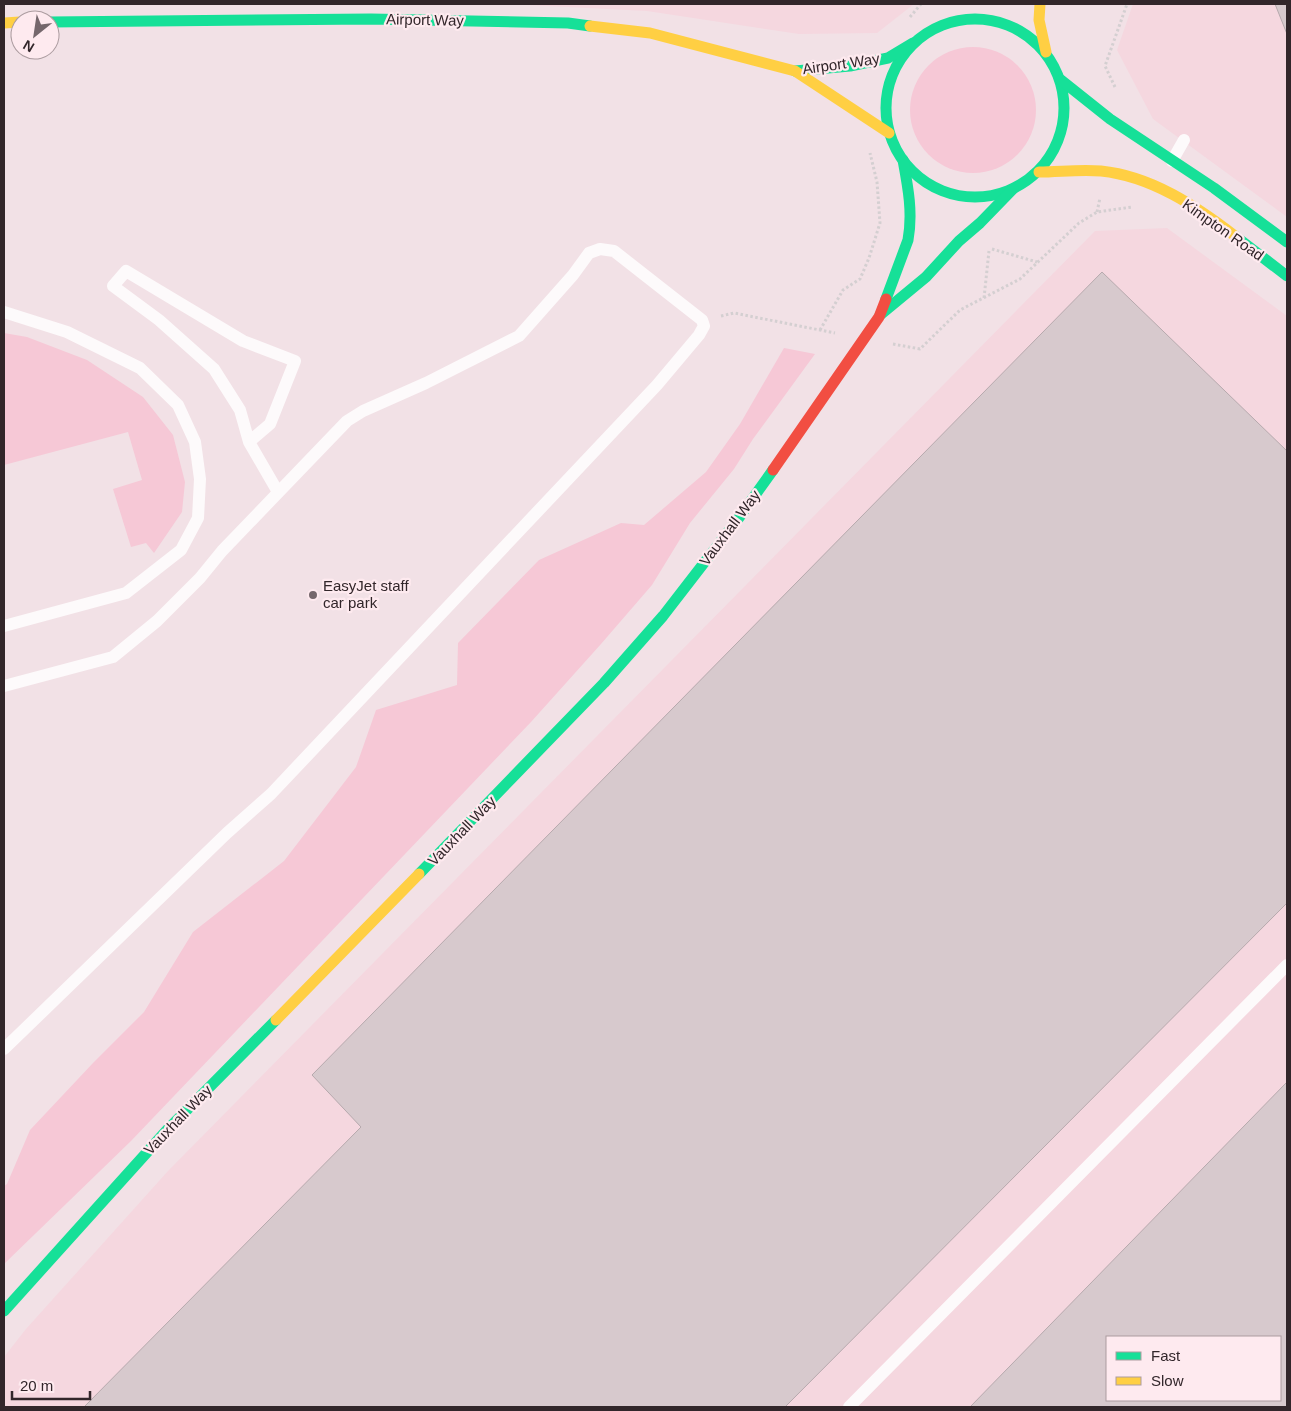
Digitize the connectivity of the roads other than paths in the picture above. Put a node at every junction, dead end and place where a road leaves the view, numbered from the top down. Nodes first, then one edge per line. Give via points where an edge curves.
1 (371, 4) edge
2 (1040, 4) edge
3 (949, 11) dead end
4 (371, 19) junction
5 (60, 22) edge
6 (940, 26) junction
7 (913, 43) junction
8 (1046, 52) junction
9 (795, 71) junction
10 (1061, 80) junction
11 (889, 134) junction
12 (1184, 140) dead end
13 (902, 160) junction
14 (1172, 161) junction
15 (1038, 172) junction
16 (1013, 189) junction
17 (1287, 242) edge
18 (1287, 276) edge
19 (4, 312) edge
20 (878, 317) junction
21 (249, 442) junction
22 (278, 492) junction
23 (4, 626) edge
24 (4, 686) edge
25 (1287, 965) edge
26 (5, 1046) edge
27 (4, 1311) edge
28 (849, 1407) edge

1 - 4 lane
2 - 8 main road via 1039,20
3 - 6 main road
4 - 5 main road, Airport Way
4 - 9 main road, Airport Way via 568,23 650,33
6 - 7 main road
6 - 8 main road via 968,19 997,21 1024,33
7 - 9 main road, Airport Way via 888,58 850,66
7 - 11 main road via 898,63 889,85 886,109
8 - 10 main road
9 - 11 main road, Airport Way
10 - 14 main road, Kimpton Road via 1110,119
10 - 15 main road via 1065,104 1063,129 1054,152
11 - 13 main road
12 - 14 lane
13 - 16 main road via 920,178 941,191 965,197 989,197
13 - 20 main road, Vauxhall Way via 910,198 910,229
14 - 17 main road, Kimpton Road
15 - 16 main road
15 - 18 main road, Kimpton Road via 1106,172 1158,188 1205,214
16 - 20 main road, Vauxhall Way via 926,278
19 - 23 lane via 67,332 140,368 178,405 195,442 200,479 198,518 181,550 126,593
20 - 27 main road, Vauxhall Way via 738,519 663,616 604,683 168,1129
21 - 21 lane via 240,410 214,369 159,320 113,286 126,271 243,341 295,361 270,424
21 - 22 lane
22 - 24 lane via 157,621 113,657
22 - 26 lane via 347,421 519,336 589,253 600,249 614,250 702,320 704,326 699,335 657,385 271,794
25 - 28 lane

